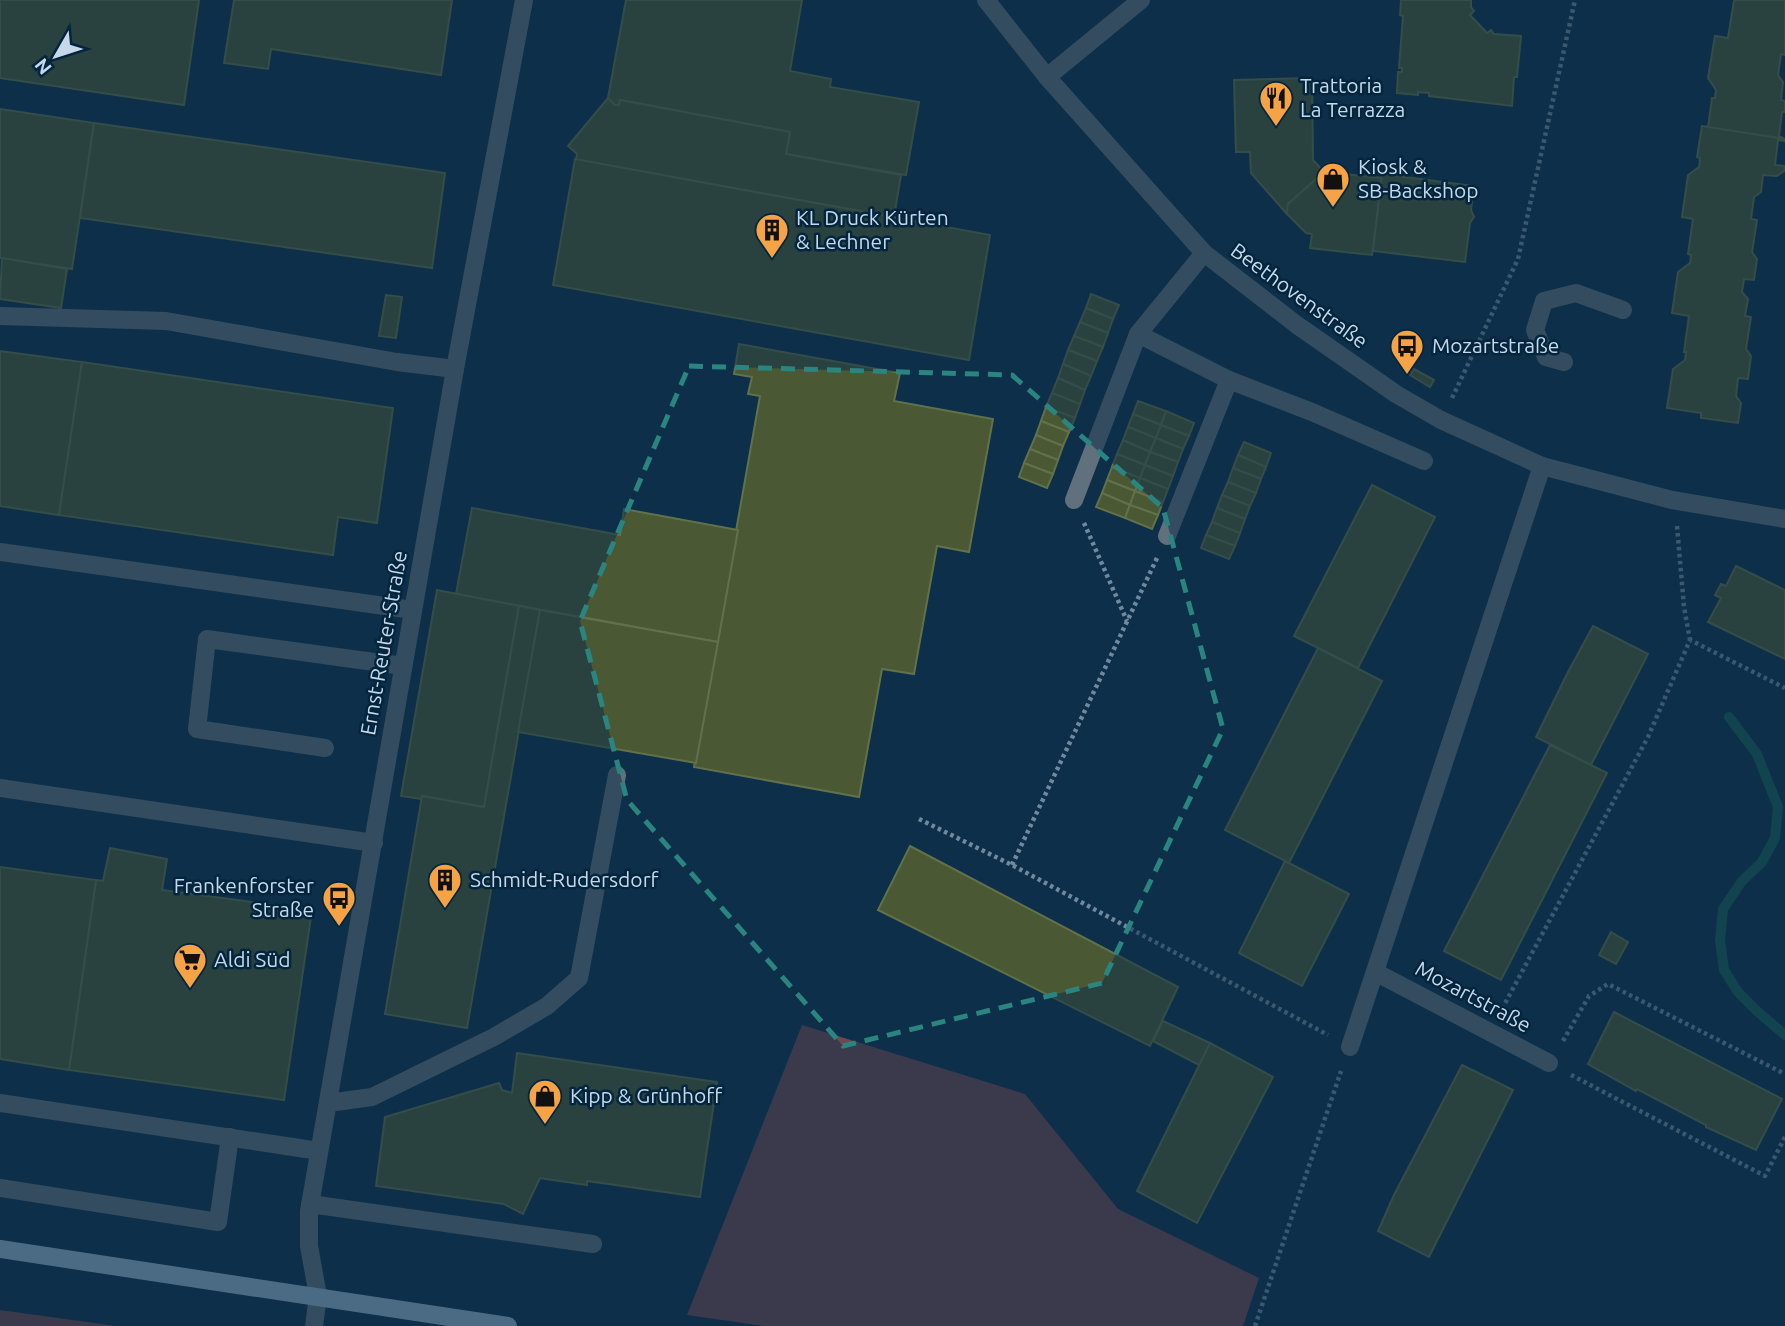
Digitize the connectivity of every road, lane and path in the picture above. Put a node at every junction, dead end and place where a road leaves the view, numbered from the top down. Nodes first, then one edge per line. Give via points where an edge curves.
1 (524, 0) edge
2 (986, 0) edge
3 (1142, 0) edge
4 (1575, 0) edge
5 (1047, 77) junction
6 (1204, 253) junction
7 (1623, 310) dead end
8 (0, 316) edge
9 (1138, 334) junction
10 (1564, 362) dead end
11 (455, 369) junction
12 (1229, 380) junction
13 (1441, 420) junction
14 (1424, 461) dead end
15 (1542, 467) junction
16 (1074, 500) joint
17 (1672, 500) junction
18 (1785, 519) edge
19 (1167, 536) joint
20 (0, 552) edge
21 (412, 610) junction
22 (1127, 621) junction
23 (1690, 640) junction
24 (403, 666) junction
25 (1785, 688) edge
26 (326, 748) dead end
27 (617, 775) dead end
28 (0, 788) edge
29 (919, 819) dead end
30 (374, 843) junction
31 (1012, 864) junction
32 (1375, 972) junction
33 (1490, 1032) junction
34 (1350, 1047) junction
35 (1549, 1063) junction
36 (1785, 1074) edge
37 (0, 1102) edge
38 (328, 1103) junction
39 (230, 1137) junction
40 (1785, 1137) edge
41 (318, 1151) junction
42 (0, 1188) edge
43 (310, 1204) junction
44 (593, 1244) dead end
45 (0, 1249) edge
46 (318, 1296) junction
47 (314, 1326) edge
48 (508, 1326) edge
49 (1255, 1326) edge

1 - 11 street, Ernst-Reuter-Straße
2 - 5 street, Beethovenstraße
3 - 5 street
4 - 13 path via 1518,259
5 - 6 street, Beethovenstraße
6 - 9 street
6 - 13 street, Beethovenstraße via 1297,326
7 - 10 street via 1576,293 1544,301 1535,330 1546,357
8 - 11 street via 166,321
9 - 12 street
9 - 16 street
11 - 21 street, Ernst-Reuter-Straße
12 - 14 street
12 - 19 street
13 - 15 street, Beethovenstraße
15 - 17 street, Beethovenstraße
15 - 32 street
16 - 22 path
17 - 18 street, Beethovenstraße
17 - 23 path
19 - 22 path
20 - 21 street
21 - 24 street, Ernst-Reuter-Straße
22 - 31 path
23 - 25 path
23 - 33 path via 1648,737
24 - 26 street via 207,639 197,729
24 - 30 street, Ernst-Reuter-Straße
27 - 38 street via 579,978 547,1006 482,1043 372,1097
28 - 30 street
29 - 31 path
30 - 38 street, Ernst-Reuter-Straße
31 - 34 path
32 - 33 street, Mozartstraße
32 - 34 street
33 - 35 street, Mozartstraße
34 - 49 path
35 - 36 path via 1589,996 1608,984
35 - 40 path via 1765,1177
37 - 39 street
38 - 41 street, Ernst-Reuter-Straße
39 - 41 street
39 - 42 street via 218,1222
41 - 43 street, Ernst-Reuter-Straße
43 - 44 street
43 - 46 street, Ernst-Reuter-Straße via 309,1246
45 - 46 main road
46 - 47 street, Ernst-Reuter-Straße
46 - 48 main road

